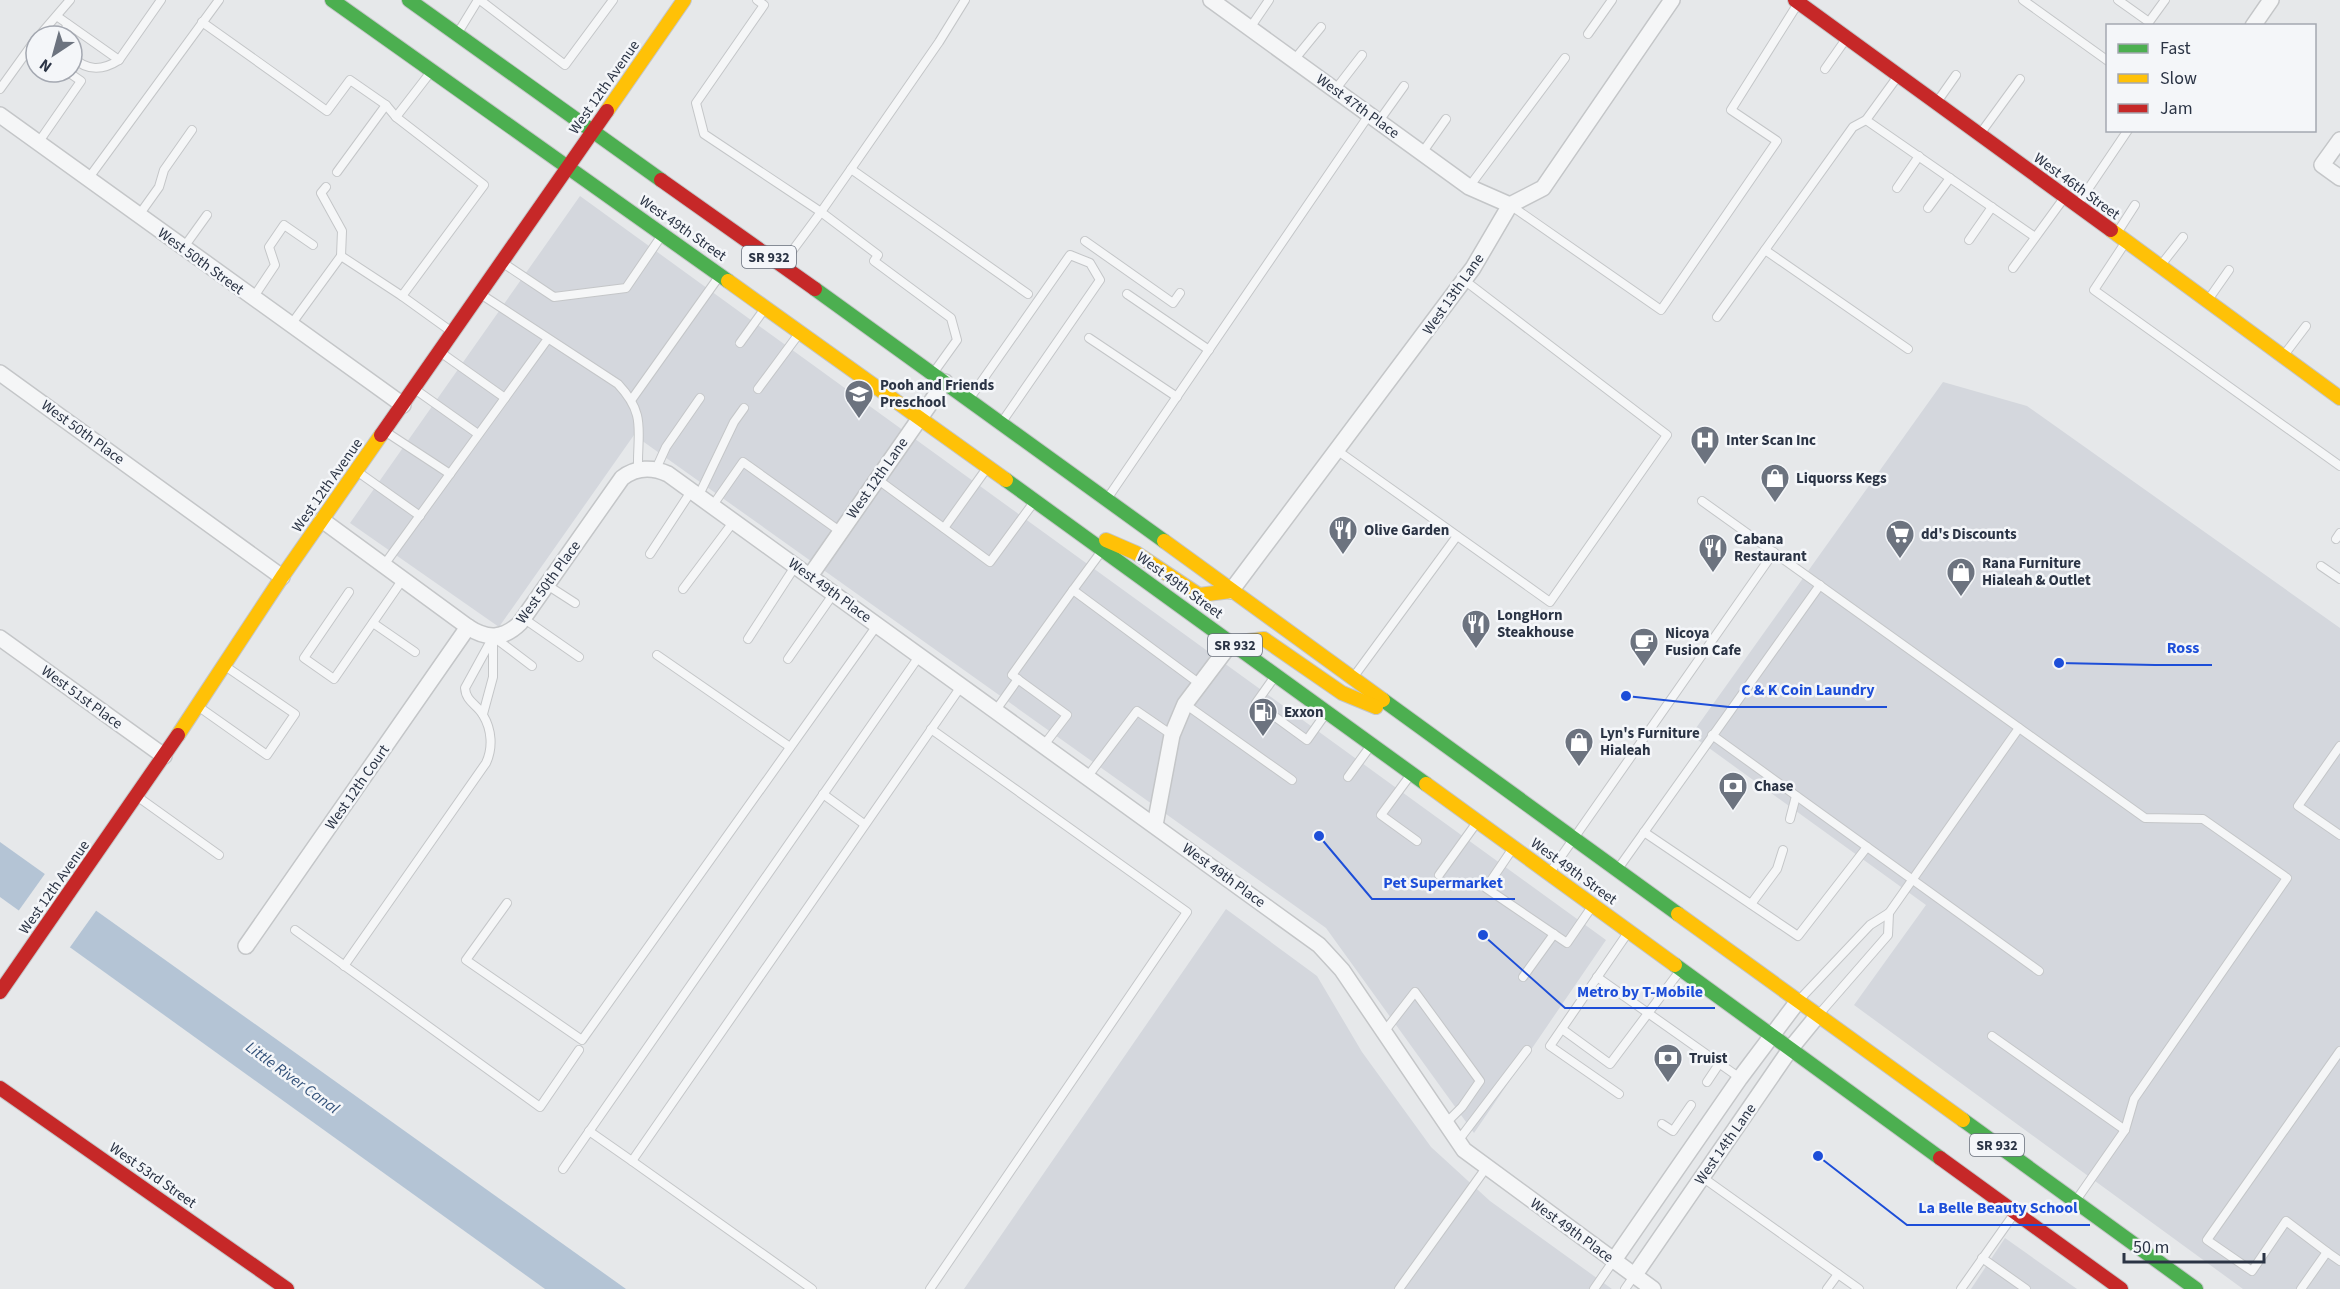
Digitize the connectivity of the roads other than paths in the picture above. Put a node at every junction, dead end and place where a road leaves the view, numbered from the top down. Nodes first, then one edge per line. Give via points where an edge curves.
1 (70, 0) edge
2 (161, 0) edge
3 (219, 0) edge
4 (332, 0) edge
5 (409, 0) edge
6 (479, 0) edge
7 (613, 0) edge
8 (683, 0) edge
9 (757, 0) edge
10 (965, 0) edge
11 (1211, 0) edge
12 (1269, 0) edge
13 (1612, 0) edge
14 (1672, 0) edge
15 (2024, 0) edge
16 (2118, 0) edge
17 (2165, 0) edge
18 (2271, 0) edge
19 (1798, 1) edge
20 (58, 17) junction
21 (202, 22) junction
22 (51, 24) edge
23 (67, 24) edge
24 (2254, 24) edge
25 (1321, 27) dead end
26 (1250, 28) junction
27 (456, 34) junction
28 (1588, 34) dead end
29 (84, 36) edge
30 (1847, 38) junction
31 (1362, 55) dead end
32 (24, 58) edge
33 (1565, 58) dead end
34 (119, 60) junction
35 (1294, 60) junction
36 (2106, 60) edge
37 (84, 65) edge
38 (1825, 69) dead end
39 (431, 70) junction
40 (1898, 75) junction
41 (1956, 75) dead end
42 (2020, 79) dead end
43 (79, 84) edge
44 (1404, 86) dead end
45 (0, 89) edge
46 (1335, 90) junction
47 (1936, 103) junction
48 (386, 105) junction
49 (0, 115) edge
50 (396, 117) junction
51 (1374, 118) junction
52 (1446, 118) dead end
53 (1866, 120) junction
54 (192, 130) dead end
55 (592, 132) junction
56 (2127, 132) edge
57 (1979, 135) junction
58 (2340, 140) edge
59 (38, 143) junction
60 (1422, 153) junction
61 (1919, 156) junction
62 (569, 167) junction
63 (851, 169) junction
64 (337, 171) dead end
65 (1950, 178) junction
66 (2340, 178) edge
67 (88, 179) junction
68 (326, 187) dead end
69 (1469, 187) junction
70 (1897, 188) dead end
71 (2064, 196) junction
72 (1510, 205) junction
73 (2136, 205) dead end
74 (2077, 206) junction
75 (1992, 207) junction
76 (1928, 208) dead end
77 (820, 212) junction
78 (139, 215) junction
79 (207, 215) dead end
80 (663, 234) junction
81 (2035, 237) junction
82 (2183, 237) dead end
83 (2121, 238) junction
84 (1969, 240) dead end
85 (1085, 241) dead end
86 (313, 245) dead end
87 (183, 249) junction
88 (1765, 250) junction
89 (341, 256) junction
90 (503, 262) junction
91 (782, 266) junction
92 (2160, 266) junction
93 (2013, 268) dead end
94 (2229, 270) dead end
95 (720, 275) junction
96 (1464, 280) junction
97 (1180, 292) dead end
98 (480, 294) junction
99 (1028, 294) dead end
100 (1127, 294) dead end
101 (402, 296) junction
102 (252, 299) junction
103 (2208, 301) junction
104 (766, 308) junction
105 (1717, 317) dead end
106 (290, 326) junction
107 (2306, 326) dead end
108 (800, 332) junction
109 (454, 333) junction
110 (1089, 338) dead end
111 (547, 340) junction
112 (740, 343) dead end
113 (1908, 349) dead end
114 (1209, 350) junction
115 (440, 352) junction
116 (2283, 356) junction
117 (0, 372) edge
118 (939, 377) junction
119 (415, 389) junction
120 (758, 389) dead end
121 (1177, 397) junction
122 (505, 398) junction
123 (700, 398) dead end
124 (2340, 398) edge
125 (632, 399) junction
126 (969, 399) junction
127 (403, 405) junction
128 (744, 408) dead end
129 (920, 417) junction
130 (1001, 423) junction
131 (385, 432) junction
132 (478, 434) junction
133 (1338, 451) junction
134 (2340, 466) edge
135 (989, 467) junction
136 (656, 469) junction
137 (638, 470) junction
138 (356, 472) junction
139 (450, 474) junction
140 (877, 479) junction
141 (695, 493) junction
142 (1035, 500) junction
143 (1106, 500) junction
144 (1702, 501) dead end
145 (713, 505) junction
146 (420, 516) junction
147 (322, 520) junction
148 (734, 521) junction
149 (1067, 524) junction
150 (944, 528) junction
151 (841, 531) junction
152 (1457, 536) junction
153 (1103, 550) junction
154 (1774, 552) junction
155 (650, 554) dead end
156 (384, 565) junction
157 (796, 565) junction
158 (2321, 566) dead end
159 (810, 576) junction
160 (282, 577) junction
161 (403, 579) junction
162 (2340, 579) edge
163 (547, 585) junction
164 (1820, 585) junction
165 (683, 589) dead end
166 (1073, 590) junction
167 (1231, 591) junction
168 (349, 592) dead end
169 (834, 593) junction
170 (574, 603) dead end
171 (523, 618) junction
172 (373, 623) junction
173 (878, 624) junction
174 (468, 627) junction
175 (493, 637) junction
176 (0, 638) edge
177 (748, 639) dead end
178 (1231, 643) junction
179 (415, 652) dead end
180 (657, 655) dead end
181 (920, 655) junction
182 (579, 657) dead end
183 (788, 659) dead end
184 (224, 665) junction
185 (532, 666) dead end
186 (1276, 675) junction
187 (1018, 679) junction
188 (1352, 679) junction
189 (1200, 684) junction
190 (962, 685) junction
191 (1185, 704) junction
192 (197, 706) junction
193 (996, 710) junction
194 (1327, 712) junction
195 (483, 714) junction
196 (1412, 722) junction
197 (2019, 728) junction
198 (931, 729) junction
199 (1172, 735) junction
200 (1712, 735) junction
201 (1371, 744) junction
202 (1044, 745) junction
203 (2340, 746) edge
204 (790, 747) junction
205 (164, 756) junction
206 (1411, 773) junction
207 (1088, 776) junction
208 (1348, 777) dead end
209 (1292, 780) dead end
210 (823, 794) junction
211 (137, 796) junction
212 (1797, 796) junction
213 (1790, 819) dead end
214 (1477, 821) junction
215 (864, 824) junction
216 (1155, 825) junction
217 (1644, 832) junction
218 (2340, 835) edge
219 (1574, 839) junction
220 (1417, 841) dead end
221 (1867, 847) junction
222 (1514, 848) junction
223 (1783, 850) dead end
224 (219, 855) dead end
225 (1617, 870) junction
226 (1549, 873) junction
227 (1438, 875) dead end
228 (1913, 880) junction
229 (507, 903) dead end
230 (1751, 904) junction
231 (1593, 905) junction
232 (1889, 913) junction
233 (295, 930) dead end
234 (1629, 931) junction
235 (1554, 934) junction
236 (246, 946) dead end
237 (344, 966) junction
238 (1681, 969) junction
239 (2039, 971) dead end
240 (1523, 977) dead end
241 (1597, 977) junction
242 (0, 992) edge
243 (1798, 1001) junction
244 (1648, 1014) junction
245 (1818, 1015) junction
246 (1562, 1029) junction
247 (1384, 1032) junction
248 (1772, 1034) junction
249 (1992, 1036) dead end
250 (1791, 1048) junction
251 (579, 1050) dead end
252 (1527, 1050) dead end
253 (2340, 1051) edge
254 (1719, 1064) junction
255 (1740, 1078) junction
256 (1707, 1082) dead end
257 (0, 1088) edge
258 (1619, 1094) dead end
259 (1691, 1105) dead end
260 (1446, 1123) junction
261 (1662, 1124) dead end
262 (2125, 1130) junction
263 (589, 1131) junction
264 (1458, 1141) junction
265 (632, 1161) junction
266 (1486, 1168) junction
267 (563, 1169) dead end
268 (1702, 1177) junction
269 (2075, 1202) junction
270 (2015, 1212) junction
271 (2327, 1252) junction
272 (1982, 1258) junction
273 (1614, 1260) junction
274 (2340, 1261) edge
275 (1838, 1274) junction
276 (1634, 1276) junction
277 (287, 1289) edge
278 (812, 1289) edge
279 (930, 1289) edge
280 (1400, 1289) edge
281 (1594, 1289) edge
282 (1625, 1289) edge
283 (1653, 1289) edge
284 (1827, 1289) edge
285 (1859, 1289) edge
286 (1961, 1289) edge
287 (2026, 1289) edge
288 (2121, 1289) edge
289 (2196, 1289) edge
290 (2301, 1289) edge

1 - 20 lane
2 - 34 lane
3 - 21 lane
4 - 39 main road, West 49th Street / SR 932
5 - 27 main road, West 49th Street / SR 932
6 - 7 lane via 566,65
6 - 27 lane
8 - 55 main road, West 12th Avenue
9 - 77 lane via 764,5 696,103 704,134
10 - 63 lane
11 - 26 street, West 47th Place
12 - 26 lane
13 - 28 lane
14 - 72 street via 1543,188
15 - 36 lane
16 - 17 lane via 2149,22
18 - 24 street
19 - 30 main road, West 46th Street
19 - 72 lane via 1731,110 1777,141 1661,310
20 - 22 lane
20 - 23 lane
21 - 48 lane via 327,111 350,80
21 - 67 lane
25 - 35 lane
26 - 35 street, West 47th Place
27 - 55 main road, West 49th Street / SR 932
29 - 34 lane
30 - 38 lane
30 - 40 main road, West 46th Street
31 - 46 lane
32 - 45 lane
33 - 69 lane
34 - 37 lane via 99,69
35 - 46 street, West 47th Place
39 - 50 lane
39 - 62 main road, West 49th Street / SR 932
40 - 47 main road, West 46th Street
40 - 53 lane
41 - 47 lane
42 - 57 lane
43 - 59 lane
44 - 51 lane
46 - 51 street, West 47th Place
47 - 57 main road, West 46th Street
48 - 50 lane
48 - 64 lane
49 - 59 street, West 50th Street
50 - 101 lane via 484,185
51 - 60 street, West 47th Place
51 - 114 lane
52 - 60 lane
53 - 61 lane
53 - 88 lane via 1853,127
54 - 78 lane
55 - 62 main road, West 12th Avenue
55 - 91 main road, West 49th Street / SR 932
56 - 74 lane
57 - 71 main road, West 46th Street
58 - 66 street via 2322,165
59 - 67 street, West 50th Street
60 - 69 street, West 47th Place
61 - 65 lane
61 - 70 lane
62 - 80 main road, West 49th Street / SR 932
62 - 90 main road, West 12th Avenue
63 - 77 lane
63 - 99 lane
65 - 75 lane
65 - 76 lane
67 - 78 street, West 50th Street
68 - 89 lane via 321,193 342,231
69 - 72 street, West 47th Place
71 - 74 main road, West 46th Street
71 - 81 lane
72 - 96 street, West 13th Lane
73 - 83 lane
74 - 83 main road, West 46th Street
75 - 81 lane
75 - 84 lane
77 - 91 lane
77 - 118 lane via 878,255 874,261 951,318 957,340
78 - 87 street, West 50th Street
79 - 87 lane
80 - 90 lane via 626,288 554,297
80 - 95 main road, West 49th Street / SR 932
81 - 93 lane
82 - 92 lane
83 - 92 main road, West 46th Street
83 - 134 lane via 2094,290
85 - 97 lane via 1173,303
86 - 102 lane via 284,225 270,247 275,265
87 - 102 street, West 50th Street
88 - 105 lane
88 - 113 lane
89 - 101 lane
89 - 106 lane
90 - 98 main road, West 12th Avenue
91 - 118 main road, West 49th Street / SR 932
92 - 103 main road, West 46th Street
94 - 103 lane
95 - 104 main road, West 49th Street / SR 932
95 - 125 lane
96 - 133 street, West 13th Lane
96 - 152 lane via 1667,435 1550,602
98 - 109 main road, West 12th Avenue
98 - 111 lane
100 - 114 lane
101 - 109 lane
102 - 106 street, West 50th Street
103 - 116 main road, West 46th Street
104 - 108 main road, West 49th Street / SR 932
104 - 112 lane
106 - 127 street, West 50th Street
107 - 116 lane
108 - 120 lane
108 - 129 main road, West 49th Street / SR 932
109 - 115 main road, West 12th Avenue
110 - 121 lane
111 - 122 lane
111 - 125 lane via 618,384
114 - 121 lane
115 - 119 main road, West 12th Avenue
115 - 122 lane
116 - 124 main road, West 46th Street
117 - 160 street, West 50th Place
118 - 126 main road, West 49th Street / SR 932
118 - 129 street, West 12th Lane
119 - 127 main road, West 12th Avenue
119 - 132 lane
121 - 143 lane
122 - 132 lane
123 - 136 lane via 666,447
125 - 137 lane via 640,418
126 - 130 main road, West 49th Street / SR 932
126 - 130 lane via 1070,255 1090,263 1100,280
127 - 131 main road, West 12th Avenue
128 - 141 lane
129 - 135 main road, West 49th Street / SR 932
129 - 140 street, West 12th Lane
130 - 143 main road, West 49th Street / SR 932
131 - 138 main road, West 12th Avenue
131 - 139 lane
132 - 139 lane
133 - 152 lane
133 - 167 street, West 13th Lane
135 - 142 main road, West 49th Street / SR 932
135 - 150 lane
136 - 137 street
136 - 141 street
137 - 163 street, West 50th Place via 619,482
138 - 146 lane
138 - 147 main road, West 12th Avenue
139 - 146 lane
140 - 150 lane
140 - 151 street, West 12th Lane
141 - 145 street
141 - 155 lane
142 - 149 main road, West 49th Street / SR 932
142 - 150 lane via 990,562
143 - 167 main road, West 49th Street / SR 932
144 - 154 lane
145 - 148 street
145 - 151 lane via 743,462
146 - 156 lane
147 - 156 street
147 - 160 main road, West 12th Avenue
148 - 157 street, West 49th Place
148 - 165 lane
149 - 153 main road, West 49th Street / SR 932
149 - 167 main road via 1136,553 1199,595
151 - 159 street, West 12th Lane
152 - 188 lane
153 - 166 lane
153 - 178 main road, West 49th Street / SR 932
154 - 164 lane
154 - 219 lane
156 - 161 street
157 - 159 street, West 49th Place
157 - 177 lane
158 - 162 lane
159 - 169 street, West 49th Place
160 - 184 main road, West 12th Avenue
161 - 172 lane
161 - 174 street
163 - 170 lane
163 - 171 street, West 50th Place
164 - 197 lane
164 - 200 lane
166 - 187 lane via 1012,675
166 - 189 lane
167 - 188 main road, West 49th Street / SR 932
168 - 172 lane via 304,658 334,679
169 - 173 street, West 49th Place
169 - 183 lane
171 - 175 street, West 50th Place via 508,633
171 - 182 lane
172 - 179 lane
173 - 181 street, West 49th Place
173 - 204 lane
174 - 175 street
174 - 236 street, West 12th Court
175 - 185 lane
175 - 195 lane via 493,677
175 - 195 lane via 465,688 468,700
176 - 205 street, West 51st Place
178 - 186 main road, West 49th Street / SR 932
178 - 189 street
178 - 196 main road via 1264,639 1342,693
180 - 204 lane
181 - 190 street, West 49th Place
181 - 210 lane
184 - 192 main road, West 12th Avenue
184 - 192 lane via 295,714 267,755
186 - 194 main road, West 49th Street / SR 932
186 - 194 lane via 1256,704 1264,710 1306,740
187 - 193 lane
187 - 202 lane via 1067,715
188 - 196 main road, West 49th Street / SR 932
189 - 191 street
190 - 193 street, West 49th Place
190 - 198 lane
191 - 199 street
191 - 209 lane
192 - 205 main road, West 12th Avenue
193 - 202 street, West 49th Place
194 - 201 main road, West 49th Street / SR 932
195 - 237 lane via 491,742 486,763
196 - 219 main road, West 49th Street / SR 932
197 - 228 lane
197 - 262 lane via 2145,819 2203,819 2287,878 2134,1099
198 - 215 lane
198 - 279 lane via 1187,912
199 - 207 lane via 1137,711
199 - 216 street
200 - 212 lane
200 - 217 lane
201 - 206 main road, West 49th Street / SR 932
201 - 208 lane
202 - 207 street, West 49th Place
203 - 218 lane via 2298,806
204 - 229 lane via 582,1040 466,960
205 - 211 main road, West 12th Avenue
206 - 214 main road, West 49th Street / SR 932
206 - 220 lane via 1381,815
207 - 216 street, West 49th Place
210 - 215 lane
210 - 263 lane
211 - 224 lane
211 - 242 main road, West 12th Avenue
212 - 213 lane
212 - 221 lane
214 - 222 main road, West 49th Street / SR 932
214 - 227 lane
215 - 265 lane
216 - 247 street, West 49th Place via 1328,953
217 - 225 lane
217 - 230 lane
219 - 225 main road, West 49th Street / SR 932
219 - 226 lane
221 - 228 lane
221 - 230 lane via 1798,936
222 - 226 main road, West 49th Street / SR 932
222 - 235 lane via 1486,888
223 - 230 lane via 1777,869
225 - 243 main road, West 49th Street / SR 932
226 - 231 main road, West 49th Street / SR 932
228 - 232 lane
228 - 239 lane
231 - 234 main road, West 49th Street / SR 932
231 - 235 lane via 1567,943
232 - 243 lane via 1870,926
232 - 245 lane via 1888,935
233 - 237 lane
234 - 238 main road, West 49th Street / SR 932
234 - 241 lane
235 - 240 lane
237 - 251 lane via 540,1107
238 - 244 lane
238 - 248 main road, West 49th Street / SR 932
241 - 244 lane
241 - 246 lane
243 - 245 main road, West 49th Street / SR 932
243 - 248 street, West 14th Lane
244 - 246 lane via 1610,1064
244 - 254 lane
245 - 250 street, West 14th Lane
245 - 269 main road, West 49th Street / SR 932
246 - 258 lane via 1550,1046
247 - 260 street, West 49th Place
247 - 260 lane via 1415,992 1480,1081
248 - 250 main road, West 49th Street / SR 932
248 - 255 street, West 14th Lane
249 - 262 lane
250 - 268 street, West 14th Lane
250 - 270 main road, West 49th Street / SR 932
252 - 264 lane
253 - 271 lane via 2207,1240 2252,1271 2286,1221
254 - 255 lane
254 - 256 lane
255 - 273 street, West 14th Lane
257 - 277 main road, West 53rd Street
259 - 261 lane via 1673,1131
260 - 264 street, West 49th Place
262 - 269 lane
263 - 265 lane
263 - 267 lane
264 - 266 street, West 49th Place
265 - 278 lane
266 - 273 street, West 49th Place
266 - 280 lane
268 - 275 lane
268 - 276 street, West 14th Lane
269 - 289 main road, West 49th Street / SR 932
270 - 272 lane
270 - 288 main road, West 49th Street / SR 932
271 - 274 lane
271 - 290 lane
272 - 286 lane
272 - 287 lane
273 - 276 street, West 49th Place
273 - 281 lane
275 - 284 lane
275 - 285 lane
276 - 282 lane
276 - 283 street, West 49th Place

